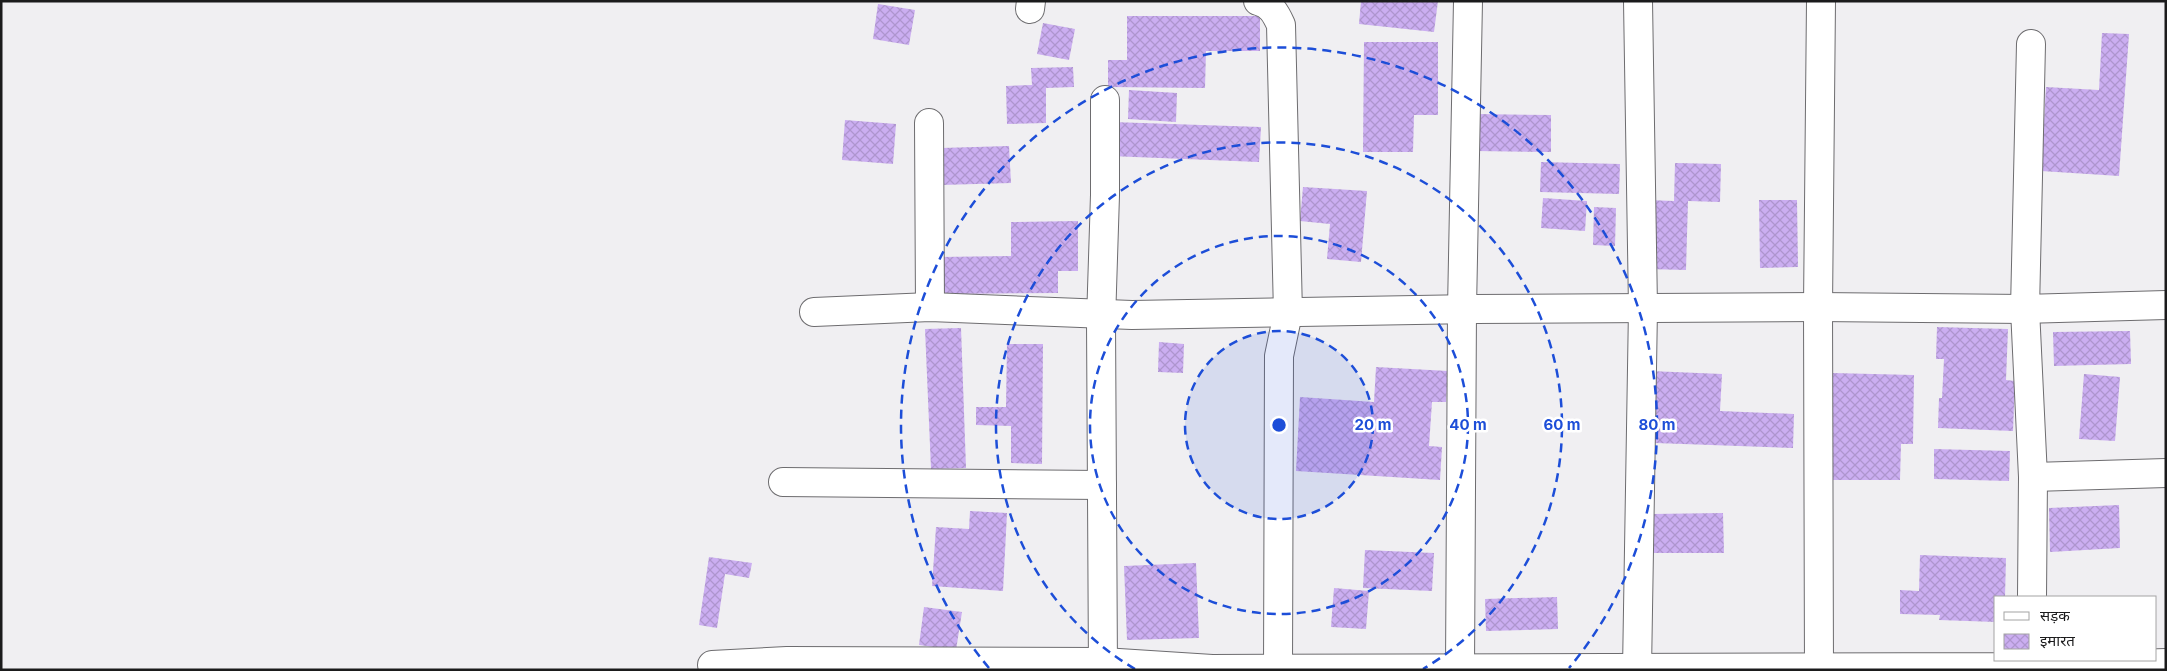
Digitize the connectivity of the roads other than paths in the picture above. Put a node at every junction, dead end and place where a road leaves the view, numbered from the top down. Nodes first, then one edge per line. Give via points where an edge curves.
1 (1258, 1) edge
2 (1468, 1) edge
3 (1638, 1) edge
4 (1821, 1) edge
5 (2031, 44) dead end
6 (1105, 100) dead end
7 (929, 123) dead end
8 (2166, 305) edge
9 (930, 307) junction
10 (1818, 307) junction
11 (1643, 308) junction
12 (1462, 309) junction
13 (2025, 309) junction
14 (814, 312) dead end
15 (1288, 312) junction
16 (1101, 315) junction
17 (2166, 473) edge
18 (2033, 477) junction
19 (783, 482) dead end
20 (1102, 485) junction
21 (2032, 596) edge
22 (2166, 663) edge
23 (712, 664) dead end
24 (785, 666) edge
25 (1103, 666) edge
26 (2031, 666) edge
27 (1636, 668) edge
28 (1820, 668) edge
29 (1278, 669) edge
30 (1460, 669) edge

1 - 15 street via 1276,13 1281,25
2 - 12 street
3 - 11 street
4 - 10 street
5 - 13 street
6 - 16 street
7 - 9 street
8 - 13 street
9 - 14 street
9 - 16 street
10 - 11 street
10 - 13 street
10 - 28 street
11 - 12 street
11 - 27 street
12 - 15 street
12 - 30 street
13 - 18 street
15 - 16 street
15 - 29 street via 1279,356
16 - 20 street
17 - 18 street
18 - 21 street
19 - 20 street
20 - 25 street
22 - 26 street
23 - 24 street
24 - 25 street
25 - 29 street
26 - 28 street
27 - 28 street
27 - 30 street
29 - 30 street

